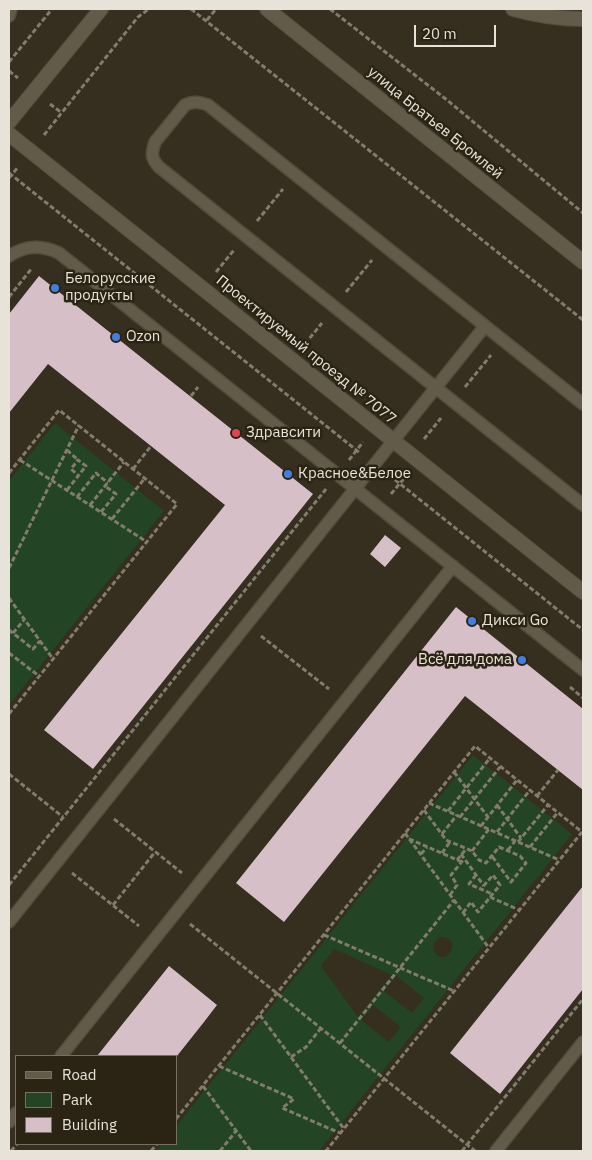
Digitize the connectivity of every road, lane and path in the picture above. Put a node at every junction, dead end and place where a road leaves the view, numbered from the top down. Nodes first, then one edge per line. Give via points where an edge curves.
1 (11, 9) edge
2 (52, 9) edge
3 (101, 9) edge
4 (147, 9) edge
5 (192, 9) edge
6 (216, 9) edge
7 (267, 9) edge
8 (330, 9) edge
9 (512, 9) edge
10 (9, 16) edge
11 (583, 19) edge
12 (207, 20) junction
13 (9, 62) edge
14 (9, 122) edge
15 (9, 134) edge
16 (31, 151) junction
17 (10, 175) edge
18 (583, 213) edge
19 (9, 256) edge
20 (36, 262) dead end
21 (583, 262) edge
22 (9, 297) edge
23 (583, 320) edge
24 (485, 326) junction
25 (189, 384) dead end
26 (436, 387) junction
27 (196, 390) dead end
28 (583, 404) edge
29 (79, 425) junction
30 (394, 440) junction
31 (151, 446) dead end
32 (67, 450) junction
33 (20, 460) junction
34 (78, 460) junction
35 (418, 460) junction
36 (124, 462) junction
37 (375, 464) junction
38 (133, 469) junction
39 (9, 473) edge
40 (338, 474) junction
41 (79, 476) junction
42 (145, 478) junction
43 (52, 480) junction
44 (106, 484) junction
45 (400, 484) junction
46 (356, 488) junction
47 (67, 490) junction
48 (324, 491) junction
49 (77, 497) junction
50 (90, 505) junction
51 (583, 505) edge
52 (342, 506) junction
53 (380, 508) junction
54 (102, 512) junction
55 (112, 519) junction
56 (147, 542) junction
57 (453, 566) junction
58 (9, 568) edge
59 (583, 592) edge
60 (9, 598) edge
61 (24, 620) junction
62 (247, 625) junction
63 (9, 630) edge
64 (583, 630) edge
65 (13, 633) junction
66 (40, 641) junction
67 (9, 652) edge
68 (53, 659) junction
69 (583, 670) edge
70 (39, 676) junction
71 (344, 702) junction
72 (10, 708) edge
73 (9, 714) edge
74 (490, 758) junction
75 (500, 766) junction
76 (558, 770) dead end
77 (454, 772) junction
78 (9, 774) edge
79 (517, 780) junction
80 (466, 788) junction
81 (530, 790) junction
82 (537, 796) junction
83 (474, 799) junction
84 (429, 803) junction
85 (497, 805) junction
86 (548, 805) junction
87 (100, 808) junction
88 (424, 810) junction
89 (448, 811) junction
90 (558, 812) junction
91 (58, 813) dead end
92 (459, 816) junction
93 (488, 817) junction
94 (508, 819) junction
95 (481, 826) junction
96 (489, 829) junction
97 (497, 832) junction
98 (405, 833) junction
99 (442, 834) junction
100 (521, 838) junction
101 (409, 839) junction
102 (517, 841) junction
103 (450, 842) junction
104 (427, 847) junction
105 (530, 847) junction
106 (466, 849) junction
107 (508, 850) junction
108 (472, 851) junction
109 (155, 852) junction
110 (442, 853) junction
111 (420, 854) junction
112 (462, 854) junction
113 (492, 855) junction
114 (457, 860) junction
115 (463, 860) junction
116 (559, 860) junction
117 (58, 861) junction
118 (476, 875) junction
119 (9, 885) edge
120 (198, 886) junction
121 (484, 886) junction
122 (481, 889) junction
123 (450, 895) junction
124 (491, 896) junction
125 (454, 900) junction
126 (113, 905) junction
127 (519, 910) junction
128 (463, 912) junction
129 (9, 922) edge
130 (198, 930) dead end
131 (324, 935) junction
132 (155, 939) junction
133 (489, 948) junction
134 (400, 968) junction
135 (454, 991) junction
136 (277, 993) junction
137 (583, 999) edge
138 (260, 1015) junction
139 (321, 1028) junction
140 (583, 1042) edge
141 (340, 1043) junction
142 (62, 1055) edge
143 (291, 1058) junction
144 (219, 1066) junction
145 (384, 1078) junction
146 (203, 1086) junction
147 (178, 1117) edge
148 (344, 1129) junction
149 (236, 1131) junction
150 (340, 1133) junction
151 (467, 1144) junction
152 (220, 1151) edge
153 (251, 1151) edge
154 (326, 1151) edge
155 (462, 1151) edge
156 (475, 1151) edge
157 (496, 1151) edge

1 - 10 lane
2 - 13 path
3 - 14 street
4 - 16 path
5 - 12 path
6 - 12 path
7 - 21 street, улица Братьев Бромлей
8 - 18 path via 447,100
9 - 11 street
12 - 23 path
15 - 16 street, Проектируемый проезд № 7077
16 - 17 path
16 - 30 street, Проектируемый проезд № 7077
17 - 37 path
19 - 40 lane via 37,247 60,253
20 - 22 path
24 - 26 lane
24 - 26 lane via 208,106 197,102 185,105 155,142 152,150 159,167
24 - 28 lane
25 - 27 path
26 - 30 lane
26 - 51 lane
29 - 32 path
29 - 33 path via 59,410
29 - 36 path
30 - 35 street, Проектируемый проезд № 7077
30 - 37 lane
31 - 38 path
32 - 34 path
32 - 43 path
33 - 39 path
33 - 43 path
34 - 41 path via 71,469
34 - 41 path via 86,466
35 - 45 path
35 - 59 street, Проектируемый проезд № 7077
36 - 38 path
36 - 44 path
37 - 45 path
37 - 46 lane
38 - 42 path
40 - 46 lane
40 - 48 path
41 - 47 path
42 - 55 path
42 - 56 path via 177,504
43 - 47 path
43 - 58 path
44 - 49 path via 96,473
44 - 50 path
44 - 54 path via 116,494
45 - 53 path
45 - 64 path
46 - 52 lane
46 - 53 lane
47 - 49 path
48 - 52 path
48 - 119 path
49 - 50 path
50 - 54 path
52 - 62 lane
53 - 57 lane
54 - 55 path
55 - 56 path
56 - 68 path
57 - 69 lane
57 - 71 lane
60 - 61 path
61 - 65 path
61 - 66 path
62 - 71 path
62 - 87 lane
63 - 65 path
65 - 66 path via 33,649
66 - 68 path
67 - 70 path
68 - 70 path
70 - 72 path
71 - 120 lane
72 - 73 path
74 - 75 path
74 - 77 path via 474,746
74 - 80 path
75 - 79 path
75 - 83 path
76 - 82 path
77 - 80 path
77 - 84 path
78 - 91 path
79 - 81 path
79 - 85 path
80 - 83 path
80 - 89 path
81 - 82 path
81 - 94 path
82 - 86 path
83 - 92 path
83 - 93 path
84 - 88 path
84 - 89 path
85 - 93 path
85 - 94 path
86 - 90 path
86 - 100 path
87 - 109 path
87 - 117 lane
88 - 98 path
88 - 99 path
89 - 92 path
90 - 105 path
90 - 116 path via 582,832
92 - 95 path
92 - 99 path
93 - 95 path
94 - 97 path
94 - 100 path
95 - 96 path
96 - 97 path
96 - 108 path
97 - 102 path
98 - 101 path
98 - 131 path
99 - 103 path
100 - 102 path
101 - 104 path
101 - 111 path
102 - 105 path
102 - 107 path
103 - 106 path
103 - 110 path
104 - 110 path
104 - 111 path
105 - 116 path
106 - 108 path
106 - 112 path
107 - 113 path via 499,846
107 - 113 path via 526,863 510,882
108 - 113 path via 486,863
109 - 120 path
109 - 126 path
110 - 114 path
111 - 123 path
112 - 114 path
112 - 115 path
114 - 115 path
115 - 118 path
115 - 123 path via 451,876 457,885
116 - 127 path
117 - 126 path
117 - 129 lane
118 - 121 path
118 - 122 path via 469,884
120 - 132 lane
121 - 122 path
121 - 124 path via 493,875 500,885
122 - 124 path
123 - 125 path
124 - 127 path
124 - 128 path via 478,912 471,902
125 - 128 path
125 - 134 path
126 - 132 path
127 - 133 path
128 - 133 path
130 - 136 path
131 - 134 path
131 - 136 path
132 - 142 lane
133 - 135 path
134 - 135 path
134 - 141 path
135 - 145 path
136 - 138 path
136 - 139 path
137 - 151 path
138 - 143 path
138 - 144 path
139 - 141 path
139 - 143 path
140 - 157 lane
141 - 145 path
143 - 148 path
144 - 146 path
144 - 150 path via 294,1099 282,1108
145 - 148 path
145 - 151 path
146 - 147 path
146 - 149 path
148 - 150 path
149 - 152 path
149 - 153 path
150 - 154 path
151 - 155 path
151 - 156 path

